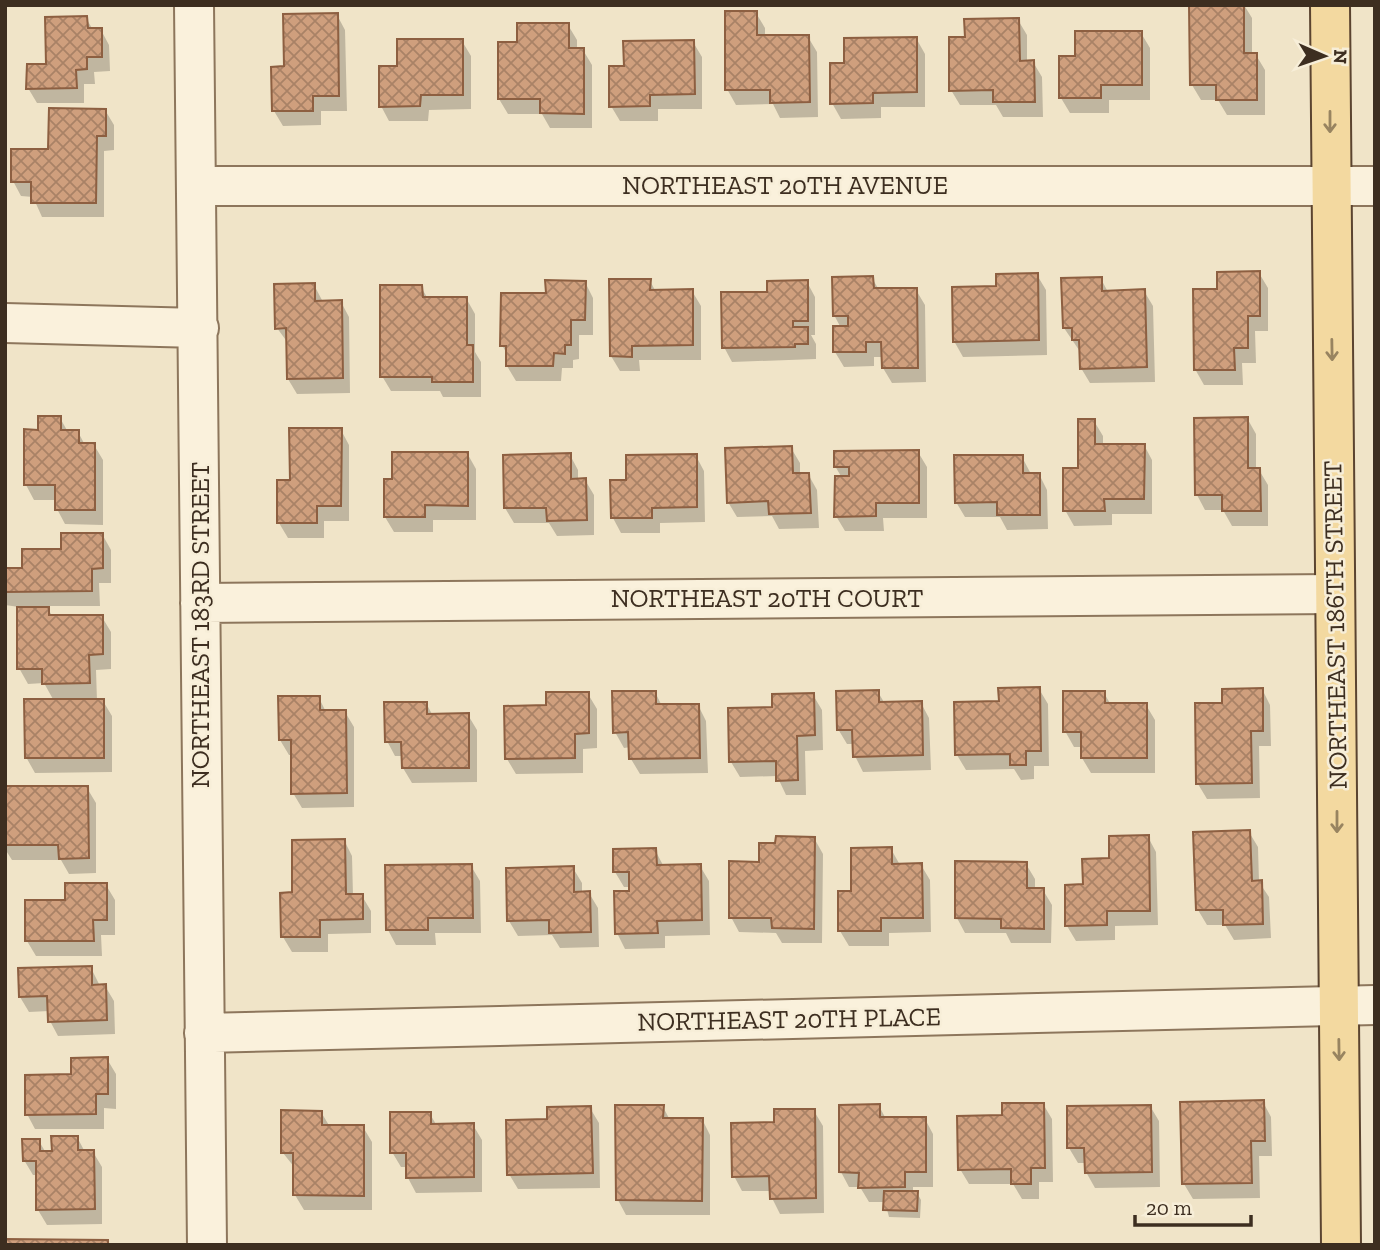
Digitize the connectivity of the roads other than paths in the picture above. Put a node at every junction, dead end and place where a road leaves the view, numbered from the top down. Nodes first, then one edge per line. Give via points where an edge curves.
1 (194, 5) edge
2 (1329, 5) edge
3 (1330, 185) junction
4 (196, 186) junction
5 (1375, 186) edge
6 (5, 323) edge
7 (199, 328) junction
8 (1335, 594) junction
9 (200, 603) junction
10 (1357, 1005) edge
11 (204, 1033) junction
12 (206, 1245) edge
13 (1342, 1245) edge

1 - 4 street, NORTHEAST 183RD STREET
2 -> 3 main road, NORTHEAST 186TH STREET
3 - 4 street, NORTHEAST 20TH AVENUE
3 - 5 street, NORTHEAST 20TH AVENUE
3 -> 8 main road, NORTHEAST 186TH STREET
4 - 7 street, NORTHEAST 183RD STREET
6 - 7 street
7 - 9 street, NORTHEAST 183RD STREET
8 - 9 street, NORTHEAST 20TH COURT
8 -> 10 main road, NORTHEAST 186TH STREET
9 - 11 street, NORTHEAST 183RD STREET
10 - 11 street, NORTHEAST 20TH PLACE
10 -> 13 main road, NORTHEAST 186TH STREET
11 - 12 street, NORTHEAST 183RD STREET

